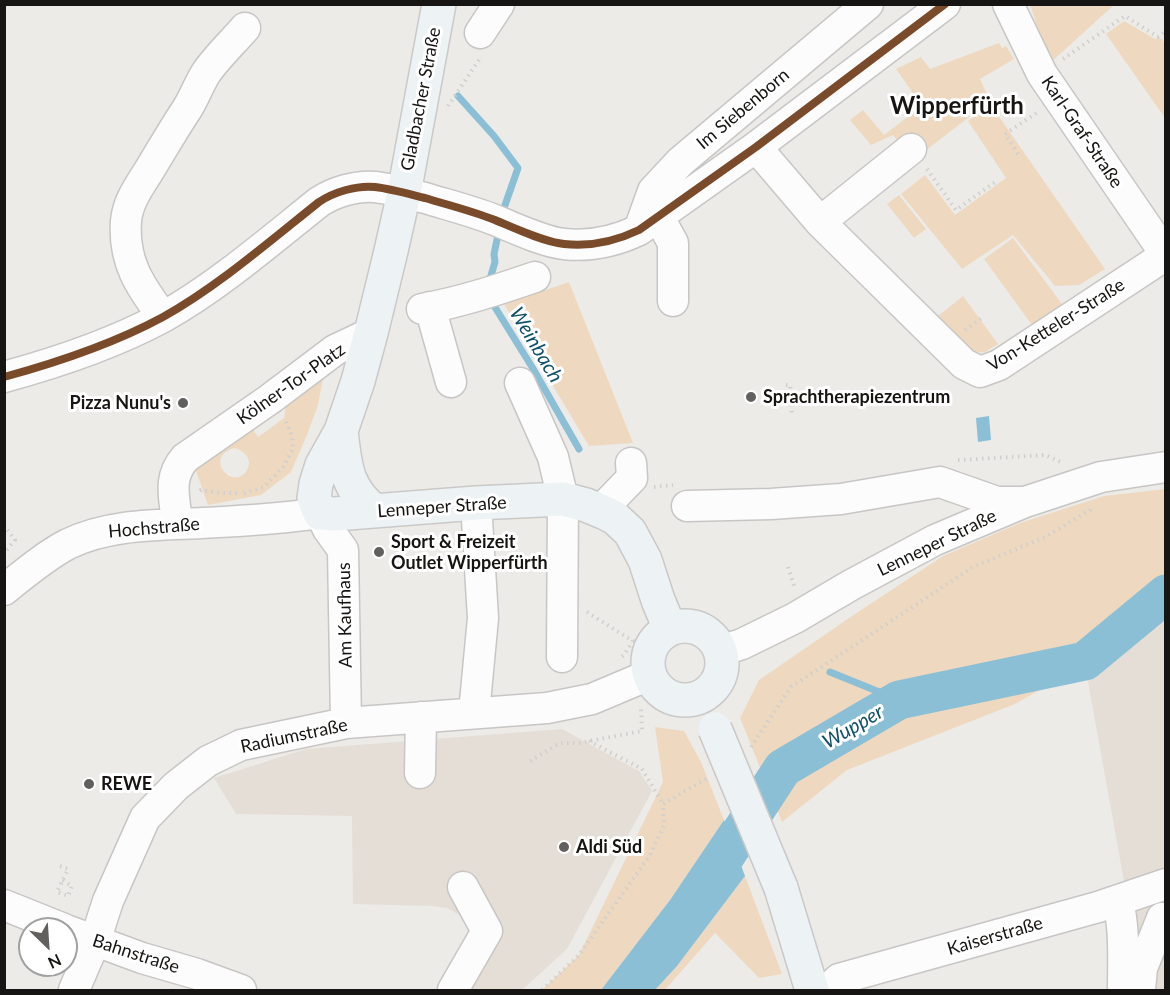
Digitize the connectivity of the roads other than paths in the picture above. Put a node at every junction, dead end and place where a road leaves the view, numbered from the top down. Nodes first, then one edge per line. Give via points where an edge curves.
1 (439, 4) edge
2 (868, 4) edge
3 (945, 4) edge
4 (1008, 4) edge
5 (245, 28) dead end
6 (756, 147) junction
7 (911, 149) road end
8 (404, 193) junction
9 (820, 222) junction
10 (649, 223) junction
11 (511, 226) junction
12 (1166, 255) edge
13 (535, 277) dead end
14 (506, 286) junction
15 (673, 301) dead end
16 (163, 317) junction
17 (371, 333) junction
18 (7, 367) edge
19 (451, 382) dead end
20 (520, 383) dead end
21 (341, 431) junction
22 (631, 463) dead end
23 (1166, 467) edge
24 (563, 499) junction
25 (1025, 502) junction
26 (476, 503) junction
27 (687, 506) dead end
28 (601, 510) junction
29 (375, 511) junction
30 (176, 513) junction
31 (320, 513) junction
32 (4, 590) edge
33 (670, 628) junction
34 (720, 651) junction
35 (562, 657) dead end
36 (649, 675) junction
37 (699, 698) junction
38 (474, 713) junction
39 (421, 717) junction
40 (346, 723) junction
41 (420, 772) dead end
42 (1166, 884) edge
43 (463, 888) dead end
44 (4, 905) edge
45 (1120, 910) junction
46 (34, 917) edge
47 (1164, 918) edge
48 (78, 934) edge
49 (95, 941) junction
50 (74, 990) edge
51 (241, 990) edge
52 (453, 990) edge
53 (812, 990) edge
54 (827, 990) edge
55 (1123, 990) edge
56 (1140, 990) edge

1 - 8 main road, Gladbacher Straße
2 - 10 street, Im Siebenborn via 680,162 654,191
3 - 6 street
4 - 12 street, Karl-Graf-Straße via 1042,74
5 - 16 street via 206,72 127,210 127,243 133,271
6 - 9 street, Von-Ketteler-Straße
6 - 10 street
7 - 9 street
8 - 11 street
8 - 16 street via 374,187 328,196 199,295
8 - 17 main road, Gladbacher Straße
9 - 12 street, Von-Ketteler-Straße via 964,364 980,372 999,365
10 - 11 street via 625,237 592,244 561,244
10 - 15 street via 672,243
11 - 14 street via 522,263
13 - 14 street
14 - 19 street via 426,308
16 - 18 street via 51,364
17 - 21 main road, Kölner-Tor-Platz
17 - 30 street, Kölner-Tor-Platz via 335,350 185,458 175,475
20 - 24 street via 553,457
21 - 29 main road, Kölner-Tor-Platz via 349,478
21 - 31 main road, Kölner-Tor-Platz via 316,484 314,498
22 - 28 street via 632,478
23 - 25 street, Lenneper Straße via 1101,477
24 - 26 main road, Lenneper Straße
24 - 28 main road, Lenneper Straße
24 - 35 street
25 - 27 street via 997,502 940,482 842,499
25 - 34 street, Lenneper Straße via 935,540 795,618
26 - 29 main road, Lenneper Straße
26 - 38 street via 483,618
28 - 33 main road, Lenneper Straße via 624,525 635,539
29 - 31 main road, Lenneper Straße
30 - 31 street, Hochstraße
30 - 32 street, Hochstraße via 79,539 31,568
31 - 40 street, Am Kaufhaus via 343,550
33 - 34 main road via 694,627 705,632
33 - 36 main road via 651,647
34 - 37 main road via 720,674 712,688
36 - 37 main road via 660,692 669,697
36 - 38 street, Radiumstraße via 570,704
37 - 53 main road, bridge via 781,888
38 - 39 street, Radiumstraße
39 - 40 street, Radiumstraße
39 - 41 street
40 - 49 street, Radiumstraße via 242,737 176,786 145,818 108,901
42 - 45 street, Kaiserstraße
43 - 52 street via 487,931
44 - 46 street, Bahnstraße
45 - 47 street
45 - 54 street, Kaiserstraße via 839,979
45 - 55 street
47 - 56 street via 1142,968
48 - 49 street, Bahnstraße
49 - 50 street, Radiumstraße
49 - 51 street, Bahnstraße

